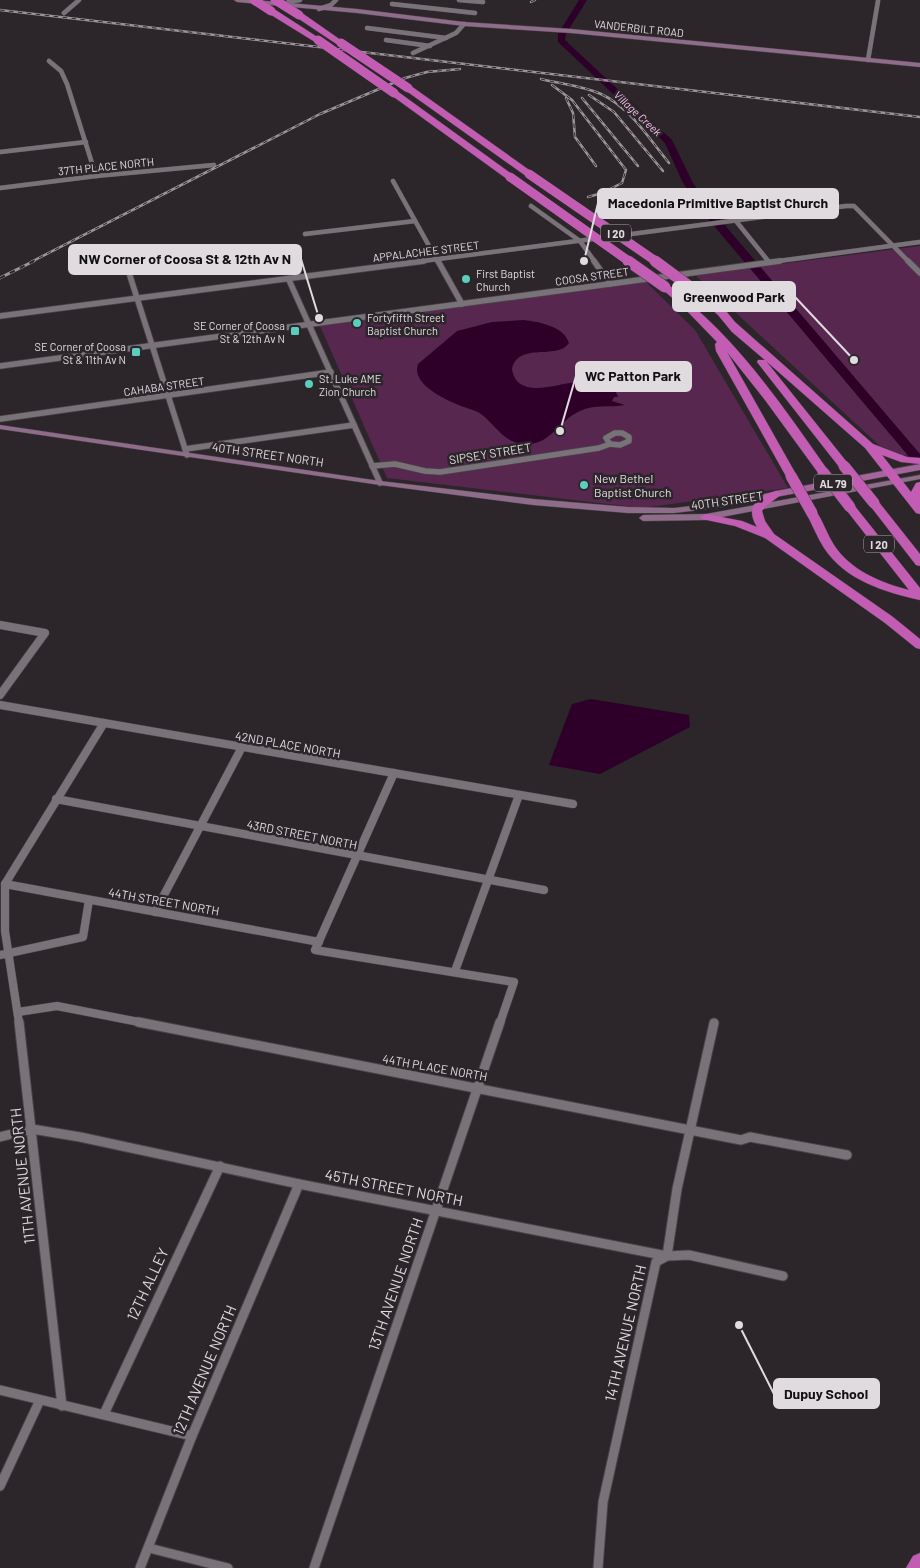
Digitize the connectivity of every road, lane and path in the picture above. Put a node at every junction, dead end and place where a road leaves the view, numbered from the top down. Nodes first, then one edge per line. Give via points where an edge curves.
1 (79, 0) edge
2 (237, 0) edge
3 (254, 0) edge
4 (265, 0) edge
5 (275, 0) edge
6 (459, 0) edge
7 (335, 1) edge
8 (878, 1) dead end
9 (394, 2) edge
10 (483, 2) dead end
11 (302, 5) edge
12 (328, 6) junction
13 (320, 9) junction
14 (346, 9) junction
15 (357, 11) junction
16 (64, 13) dead end
17 (475, 13) dead end
18 (383, 14) junction
19 (464, 24) junction
20 (368, 28) dead end
21 (446, 38) junction
22 (386, 40) dead end
23 (430, 46) junction
24 (413, 54) dead end
25 (868, 60) junction
26 (49, 61) dead end
27 (920, 65) edge
28 (86, 142) junction
29 (0, 152) edge
30 (214, 165) dead end
31 (96, 176) junction
32 (393, 181) dead end
33 (0, 188) edge
34 (531, 206) dead end
35 (415, 221) junction
36 (733, 221) junction
37 (305, 234) dead end
38 (580, 241) junction
39 (920, 242) edge
40 (893, 246) junction
41 (436, 260) junction
42 (766, 262) junction
43 (920, 273) edge
44 (130, 276) dead end
45 (289, 280) junction
46 (610, 284) junction
47 (137, 298) junction
48 (462, 304) junction
49 (0, 316) edge
50 (309, 324) junction
51 (731, 324) junction
52 (719, 335) junction
53 (152, 345) junction
54 (0, 366) edge
55 (330, 372) junction
56 (168, 395) junction
57 (0, 419) edge
58 (354, 425) junction
59 (0, 428) edge
60 (610, 444) dead end
61 (869, 446) junction
62 (186, 452) junction
63 (918, 465) edge
64 (372, 466) junction
65 (894, 477) junction
66 (920, 477) edge
67 (380, 483) junction
68 (920, 485) edge
69 (776, 494) junction
70 (533, 502) joint
71 (874, 503) joint
72 (756, 509) junction
73 (920, 510) edge
74 (812, 513) joint
75 (688, 514) junction
76 (706, 517) junction
77 (769, 536) junction
78 (920, 562) edge
79 (920, 596) edge
80 (0, 625) edge
81 (920, 645) edge
82 (0, 695) edge
83 (0, 706) edge
84 (104, 723) junction
85 (242, 748) junction
86 (394, 773) junction
87 (519, 795) junction
88 (56, 799) junction
89 (573, 804) dead end
90 (202, 825) junction
91 (358, 856) junction
92 (488, 880) junction
93 (5, 884) junction
94 (544, 890) dead end
95 (89, 900) junction
96 (155, 912) junction
97 (317, 946) junction
98 (4, 954) edge
99 (455, 971) junction
100 (514, 982) joint
101 (18, 1012) junction
102 (714, 1023) dead end
103 (478, 1087) junction
104 (32, 1129) junction
105 (692, 1130) junction
106 (0, 1137) edge
107 (847, 1155) dead end
108 (220, 1166) junction
109 (299, 1184) junction
110 (436, 1211) junction
111 (667, 1256) junction
112 (783, 1276) dead end
113 (0, 1390) edge
114 (40, 1400) junction
115 (62, 1406) junction
116 (104, 1414) junction
117 (192, 1436) junction
118 (0, 1486) edge
119 (149, 1548) junction
120 (920, 1563) edge
121 (140, 1568) edge
122 (228, 1568) edge
123 (314, 1568) edge
124 (598, 1568) edge
125 (916, 1568) edge

1 - 16 street
2 - 11 street, VANDERBILT ROAD
3 - 52 highway, I 20, bridge via 394,93 665,287
4 - 11 street, VANDERBILT ROAD
5 - 11 highway, I 20, bridge
6 - 10 street
7 - 12 street
7 - 14 street via 336,6
8 - 25 street
9 - 17 street
9 - 18 street
11 - 12 street, VANDERBILT ROAD
11 - 13 street, VANDERBILT ROAD
11 - 51 highway, I 20, bridge via 342,43 631,243 701,294
12 - 13 street
12 - 14 street, VANDERBILT ROAD
13 - 15 street, VANDERBILT ROAD
14 - 15 street, VANDERBILT ROAD
15 - 18 street, VANDERBILT ROAD
18 - 19 street, VANDERBILT ROAD
19 - 21 street
19 - 25 street, VANDERBILT ROAD via 571,31
20 - 21 street
21 - 23 street
22 - 23 street
23 - 24 street
25 - 27 street, VANDERBILT ROAD
26 - 28 street via 61,70
28 - 29 street
28 - 31 street
30 - 31 street, 37TH PLACE NORTH
31 - 33 street, 37TH PLACE NORTH
32 - 35 street
34 - 38 street
35 - 37 street
35 - 41 street
36 - 38 street, APPALACHEE STREET
36 - 40 street, APPALACHEE STREET via 854,206
36 - 42 street
38 - 41 street, APPALACHEE STREET
38 - 46 street
39 - 40 street, COOSA STREET
40 - 42 street, COOSA STREET
40 - 43 street
41 - 45 street, APPALACHEE STREET
41 - 48 street
42 - 46 street, COOSA STREET
44 - 47 street
45 - 47 street, APPALACHEE STREET
45 - 50 street
46 - 48 street, COOSA STREET
47 - 49 street, APPALACHEE STREET
47 - 53 street
48 - 50 street, COOSA STREET
50 - 53 street, COOSA STREET
50 - 55 street
51 - 61 highway
51 - 71 highway, I 20, bridge
52 - 74 highway, bridge via 721,351
52 - 79 highway, I 20, bridge
53 - 54 street, COOSA STREET
53 - 56 street
55 - 56 street, CAHABA STREET
55 - 58 street
56 - 57 street, CAHABA STREET
56 - 62 street
58 - 62 street
58 - 64 street
59 - 62 street, 40TH STREET NORTH
60 - 64 street, SIPSEY STREET via 440,472 395,464
61 - 63 highway
61 - 65 highway
62 - 67 street, 40TH STREET NORTH
63 - 65 main road, AL 79
64 - 67 street
65 - 66 street, AL 79
65 - 69 main road, AL 79
65 - 72 street, 40TH STREET / AL 79
65 - 73 highway
67 - 70 street, 40TH STREET NORTH
68 - 73 highway via 915,494
69 - 72 highway
69 - 75 street, 40TH STREET / AL 79
70 - 75 street, 40TH STREET via 637,518
71 - 78 highway, I 20
72 - 76 street, 40TH STREET / AL 79
72 - 77 highway via 757,519
74 - 79 highway via 830,548 850,569 874,582
75 - 76 street, 40TH STREET / AL 79
76 - 77 highway via 738,523
77 - 81 highway
80 - 82 street via 45,633
83 - 84 street, 42ND PLACE NORTH
84 - 85 street, 42ND PLACE NORTH
84 - 88 street
85 - 86 street, 42ND PLACE NORTH
85 - 90 street
86 - 87 street, 42ND PLACE NORTH
86 - 91 street
87 - 89 street, 42ND PLACE NORTH
87 - 92 street
88 - 90 street, 43RD STREET NORTH
88 - 93 street
90 - 91 street, 43RD STREET NORTH
90 - 96 street
91 - 92 street, 43RD STREET NORTH
91 - 97 street
92 - 94 street, 43RD STREET NORTH
92 - 99 street
93 - 95 street, 44TH STREET NORTH
93 - 98 street, 11TH AVENUE NORTH via 1,900
95 - 96 street, 44TH STREET NORTH
95 - 98 street via 82,937
96 - 97 street, 44TH STREET NORTH
97 - 99 street, 44TH STREET NORTH
98 - 101 street, 11TH AVENUE NORTH
99 - 100 street, 44TH STREET NORTH
100 - 103 street, 13TH AVENUE NORTH
101 - 103 street, 44TH PLACE NORTH via 57,1006
101 - 104 street, 11TH AVENUE NORTH
102 - 105 street, 14TH AVENUE NORTH
103 - 105 street, 44TH PLACE NORTH
103 - 110 street, 13TH AVENUE NORTH
104 - 106 street, 45TH STREET NORTH
104 - 108 street, 45TH STREET NORTH
104 - 115 street, 11TH AVENUE NORTH
105 - 107 street, 44TH PLACE NORTH
105 - 111 street, 14TH AVENUE NORTH via 677,1189
108 - 109 street, 45TH STREET NORTH
108 - 116 street, 12TH ALLEY
109 - 110 street, 45TH STREET NORTH
109 - 117 street, 12TH AVENUE NORTH
110 - 111 street, 45TH STREET NORTH
110 - 123 street, 13TH AVENUE NORTH
111 - 112 street, 45TH STREET NORTH via 689,1255
111 - 124 street, 14TH AVENUE NORTH via 656,1262 607,1483
113 - 114 street
114 - 115 street
114 - 118 street
115 - 116 street
116 - 117 street
117 - 119 street, 12TH AVENUE NORTH
119 - 121 street, 12TH AVENUE NORTH
119 - 122 street
120 - 125 highway

